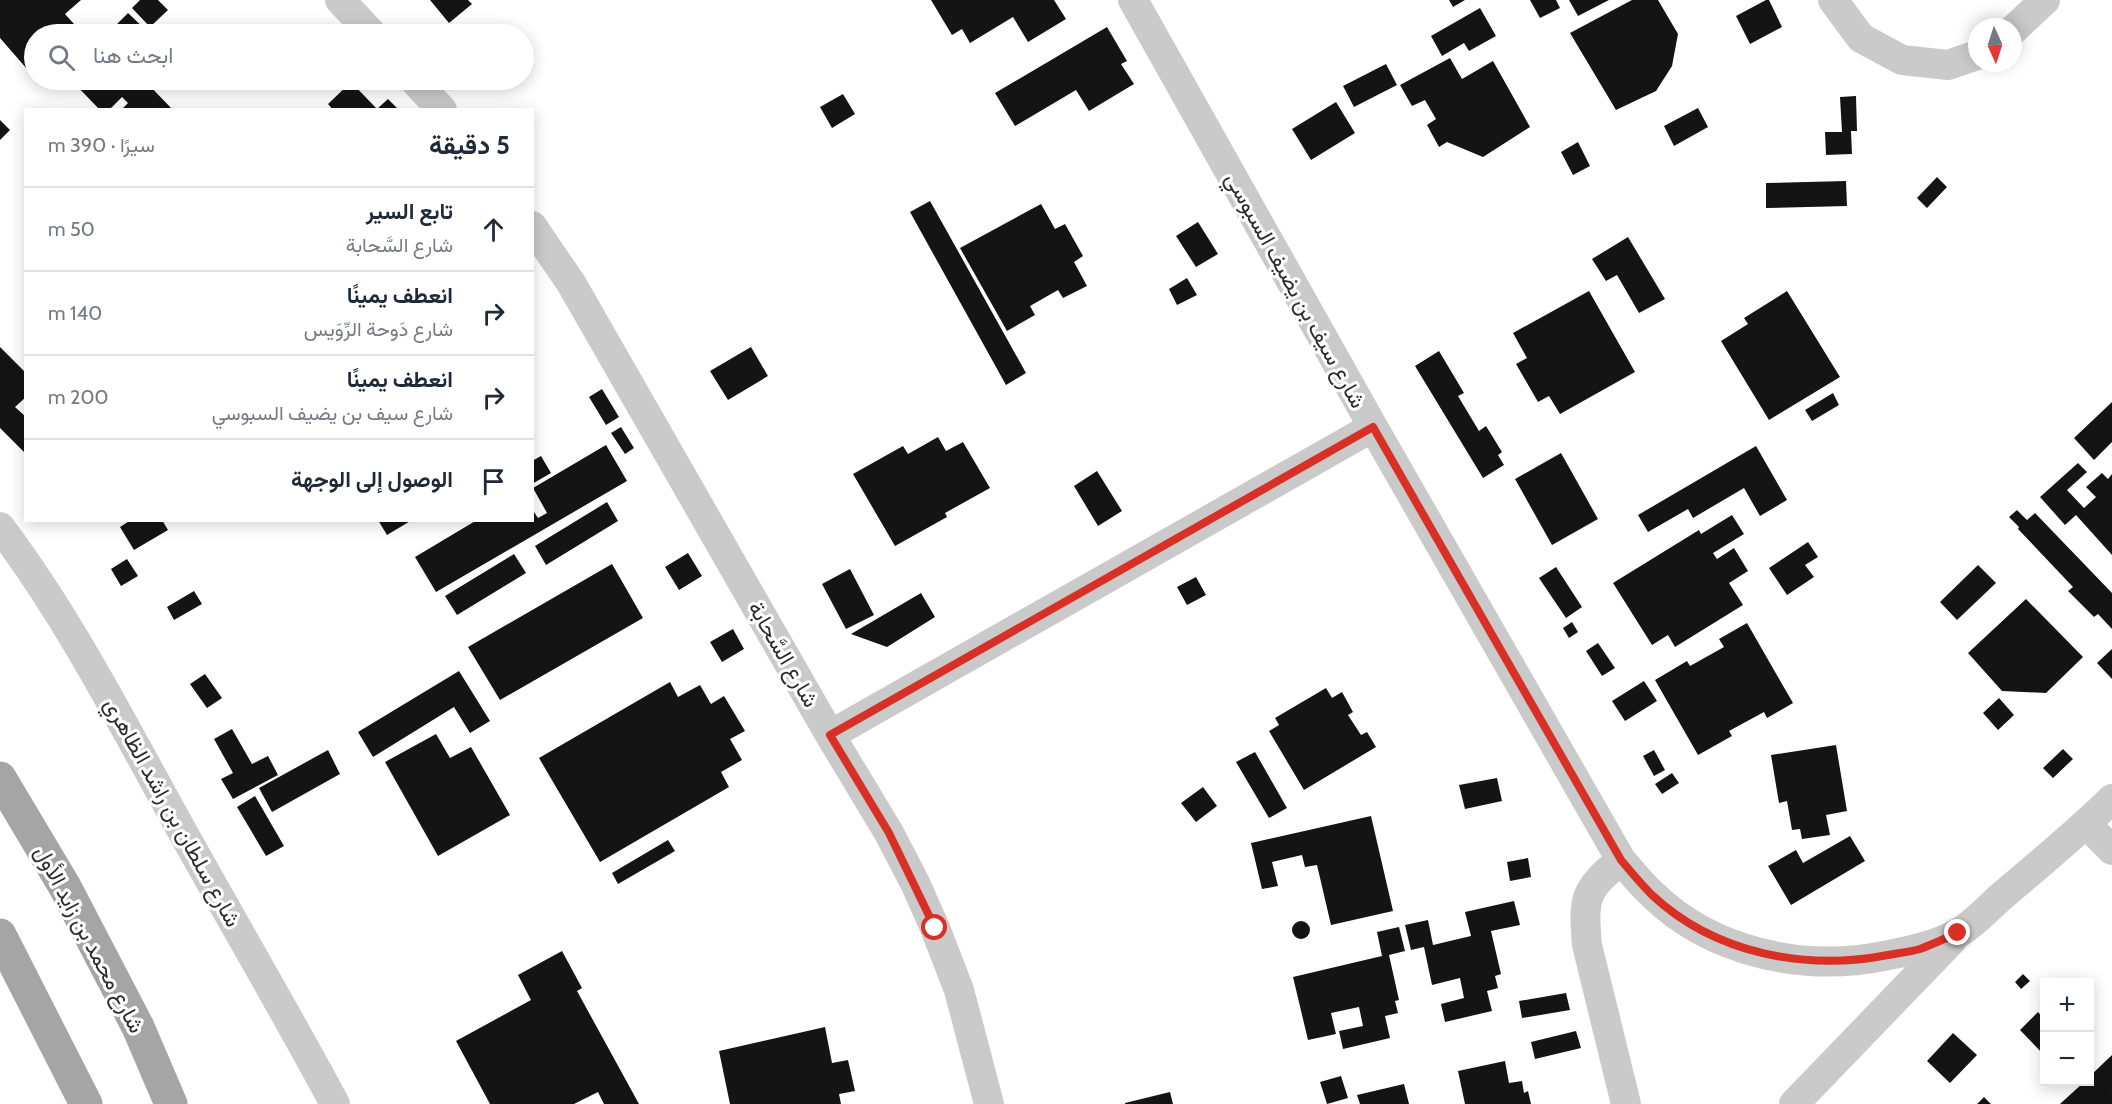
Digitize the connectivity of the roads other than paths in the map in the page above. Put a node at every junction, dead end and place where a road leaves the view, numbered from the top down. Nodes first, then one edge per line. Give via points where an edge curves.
1 (340, 0) edge
2 (1133, 0) edge
3 (1833, 0) edge
4 (2045, 0) edge
5 (2022, 22) edge
6 (363, 24) edge
7 (1968, 58) edge
8 (423, 90) edge
9 (440, 108) edge
10 (534, 229) edge
11 (1373, 427) junction
12 (0, 527) edge
13 (830, 735) junction
14 (0, 778) edge
15 (2112, 799) edge
16 (2086, 824) junction
17 (2112, 850) edge
18 (1621, 860) junction
19 (1958, 933) junction
20 (0, 935) edge
21 (86, 1104) edge
22 (171, 1104) edge
23 (335, 1104) edge
24 (989, 1104) edge
25 (1626, 1104) edge
26 (1794, 1104) edge

1 - 6 street
2 - 11 street, شارع سيف بن يضيف السبوسي
3 - 7 street via 1861,38 1902,60 1948,65
4 - 5 street
8 - 9 street
10 - 13 street, شارع السَّحابة via 571,283
11 - 13 street
11 - 18 street, شارع سيف بن يضيف السبوسي
12 - 23 street, شارع سلطان بن راشد الظاهري via 83,651
13 - 24 street, شارع السَّحابة via 889,833 935,928 959,990
14 - 22 main road, شارع محمد بن زايد الأول via 70,897 138,1027
15 - 16 street, شارع سيف بن يضيف السبوسي
16 - 17 street
16 - 19 street, شارع سيف بن يضيف السبوسي
18 - 19 street, شارع سيف بن يضيف السبوسي via 1653,895 1691,924 1733,945 1780,958 1827,962 1875,958 1918,949
18 - 25 street via 1592,889 1585,905 1587,945
19 - 26 street
20 - 21 main road

